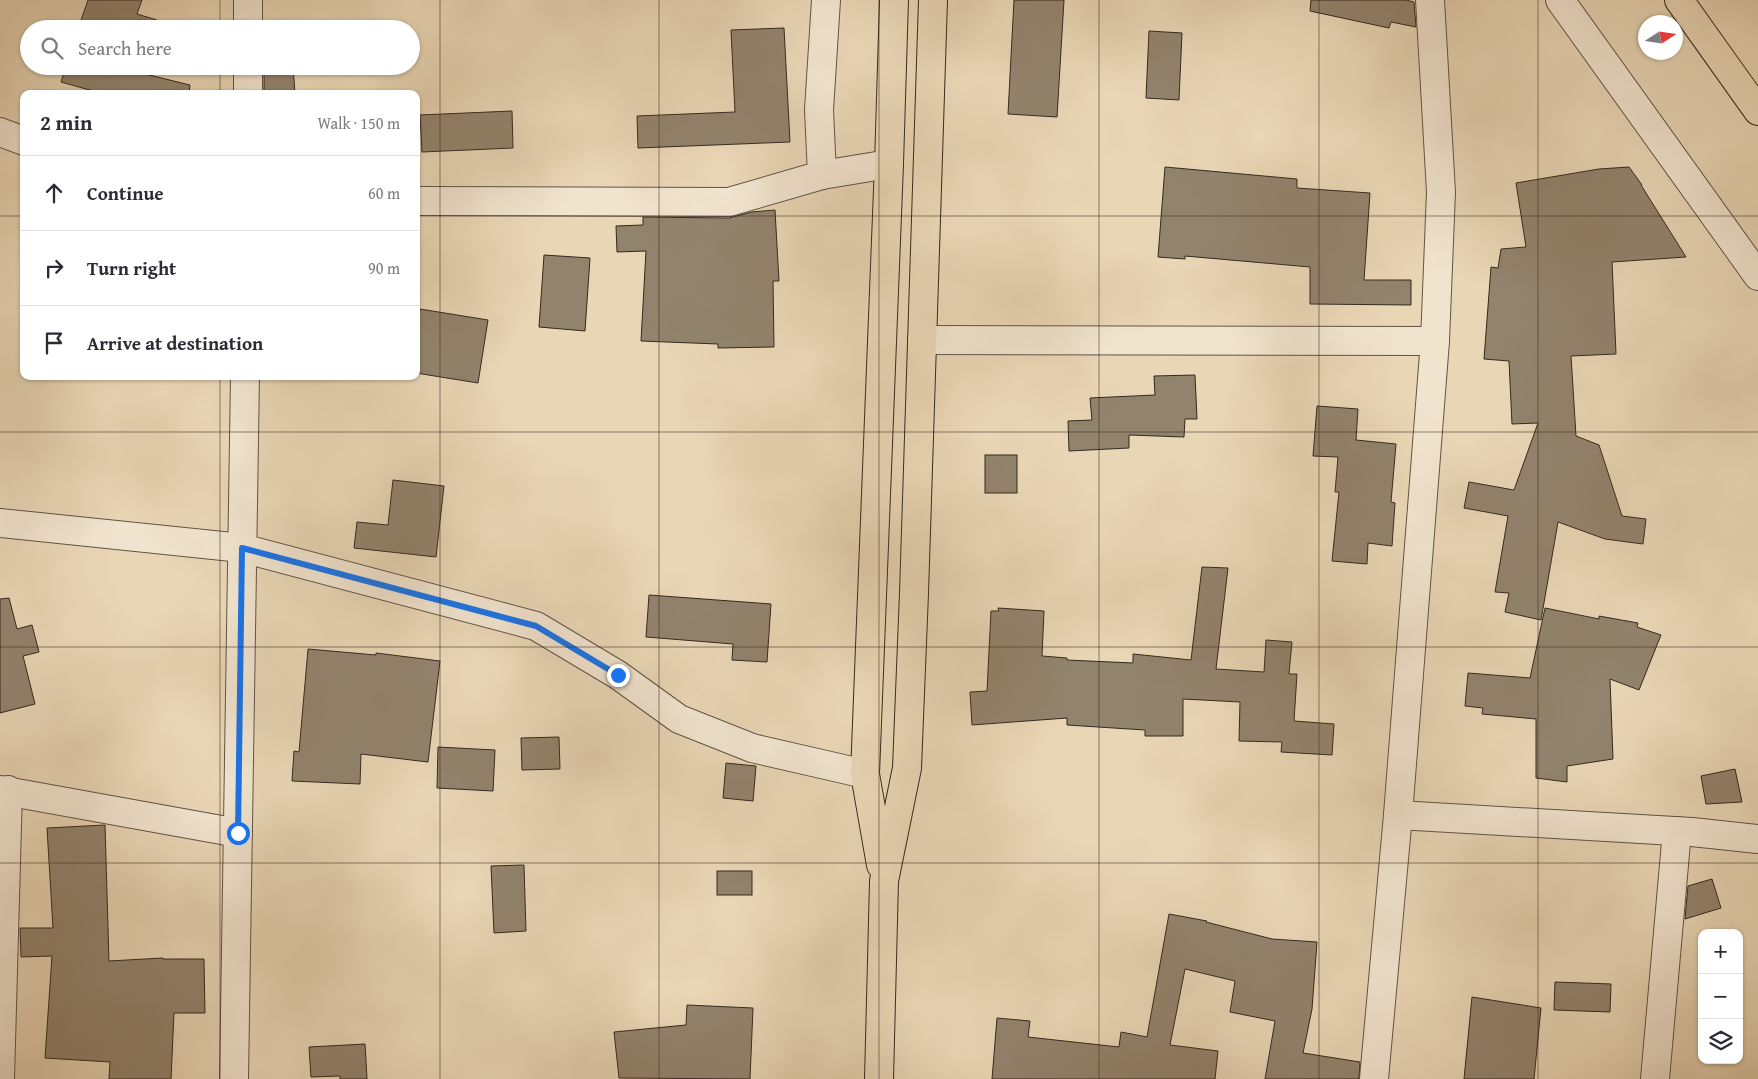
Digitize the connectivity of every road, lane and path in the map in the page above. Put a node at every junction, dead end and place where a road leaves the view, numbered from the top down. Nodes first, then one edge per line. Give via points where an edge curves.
1 (248, 0) edge
2 (826, 0) edge
3 (894, 0) edge
4 (933, 0) edge
5 (1430, 0) edge
6 (1560, 0) edge
7 (1679, 0) edge
8 (248, 20) edge
9 (248, 75) edge
10 (248, 90) edge
11 (1758, 112) edge
12 (0, 132) edge
13 (20, 140) edge
14 (889, 164) junction
15 (822, 175) junction
16 (420, 201) edge
17 (1758, 276) edge
18 (922, 340) junction
19 (1435, 341) junction
20 (245, 380) edge
21 (0, 522) edge
22 (242, 548) junction
23 (865, 774) junction
24 (4, 790) edge
25 (1398, 815) junction
26 (1677, 831) junction
27 (238, 833) junction
28 (1758, 839) edge
29 (884, 881) junction
30 (0, 1079) edge
31 (234, 1079) edge
32 (879, 1079) edge
33 (1374, 1079) edge
34 (1655, 1079) edge

1 - 8 street
2 - 15 street via 819,110
3 - 14 highway
4 - 18 highway
5 - 19 street via 1440,192
6 - 17 street
7 - 11 highway
9 - 10 street
12 - 13 street
14 - 15 street
14 - 23 highway
15 - 16 street via 729,202
18 - 19 street
18 - 29 highway via 907,768
19 - 25 street
20 - 22 street
21 - 22 street
22 - 23 street via 536,626 618,675 679,719 752,748
22 - 27 street
23 - 29 highway
24 - 27 street
24 - 30 street
25 - 26 street
25 - 33 street
26 - 28 street
26 - 34 street
27 - 31 street
29 - 32 highway

